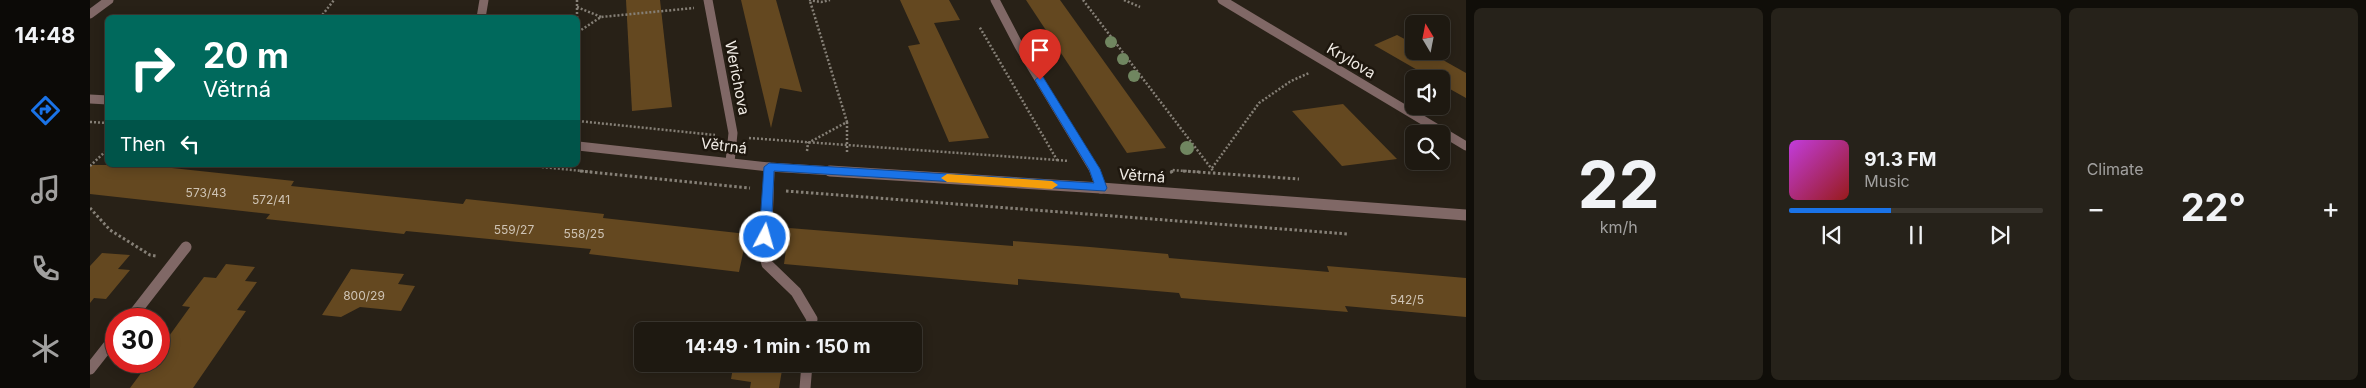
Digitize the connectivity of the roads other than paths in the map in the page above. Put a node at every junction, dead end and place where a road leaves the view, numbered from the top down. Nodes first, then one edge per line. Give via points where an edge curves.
1 (109, 0) edge
2 (484, 0) edge
3 (994, 0) edge
4 (1222, 0) edge
5 (708, 3) edge
6 (90, 14) edge
7 (482, 15) edge
8 (90, 99) edge
9 (105, 100) edge
10 (580, 146) edge
11 (1466, 146) edge
12 (730, 162) junction
13 (769, 167) junction
14 (1101, 188) junction
15 (1466, 215) edge
16 (186, 247) dead end
17 (139, 308) edge
18 (812, 322) edge
19 (105, 350) edge
20 (90, 369) edge
21 (806, 372) edge
22 (805, 388) edge

1 - 6 street
2 - 7 street
3 - 14 street via 1094,169
4 - 11 street, Krylova
5 - 12 street, Werichova via 733,137
8 - 9 street
10 - 12 street, Větrná
12 - 13 street, Větrná
13 - 14 street, Větrná
13 - 18 street via 768,224 763,249 767,264 796,292
14 - 15 street, Větrná
16 - 17 street
19 - 20 street
21 - 22 street

